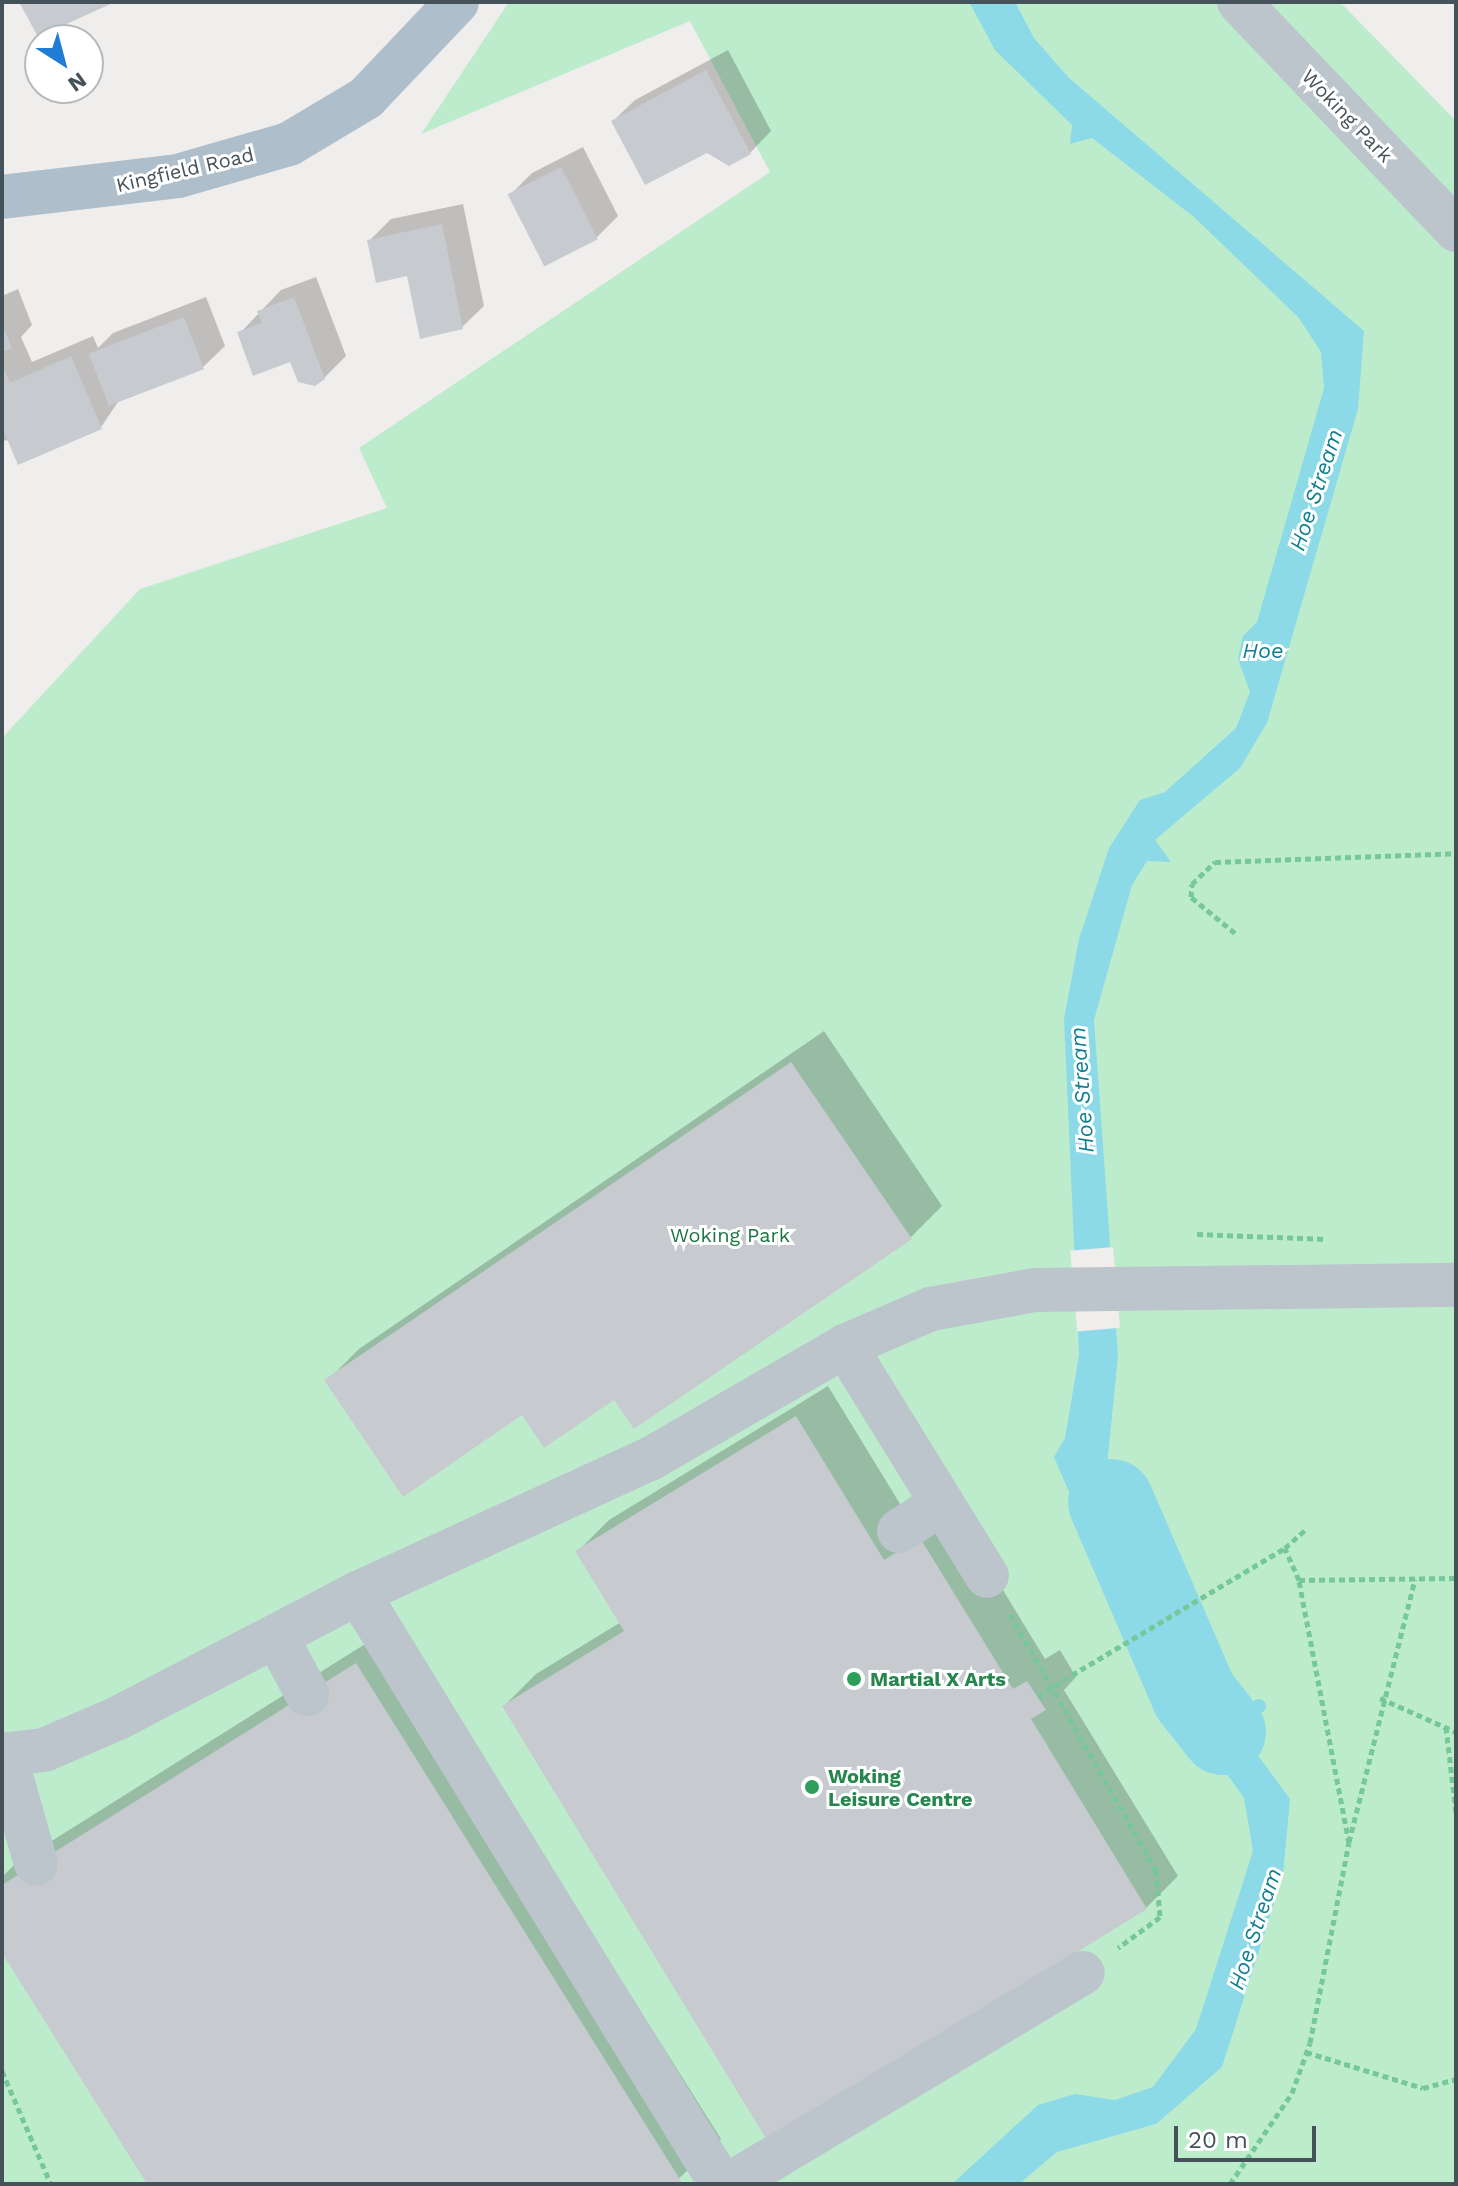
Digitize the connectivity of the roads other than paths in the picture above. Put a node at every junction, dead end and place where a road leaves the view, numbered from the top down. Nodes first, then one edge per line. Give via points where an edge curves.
1 (457, 2) edge
2 (1239, 2) edge
3 (2, 197) edge
4 (1456, 230) edge
5 (1456, 1285) edge
6 (845, 1346) junction
7 (939, 1505) junction
8 (899, 1531) dead end
9 (987, 1576) road end
10 (358, 1593) junction
11 (276, 1636) junction
12 (307, 1694) dead end
13 (3, 1755) edge
14 (36, 1864) dead end
15 (1083, 1973) road end
16 (721, 2184) edge
17 (730, 2184) edge

1 - 3 main road, Kingfield Road via 366,98 289,144 178,176
2 - 4 lane, Woking Park
5 - 6 lane via 1035,1290 931,1309
6 - 7 lane
6 - 10 lane via 650,1459
7 - 8 lane
7 - 9 lane
10 - 11 lane
10 - 16 lane
11 - 12 lane
11 - 13 lane via 83,1734
13 - 14 lane
15 - 17 lane

